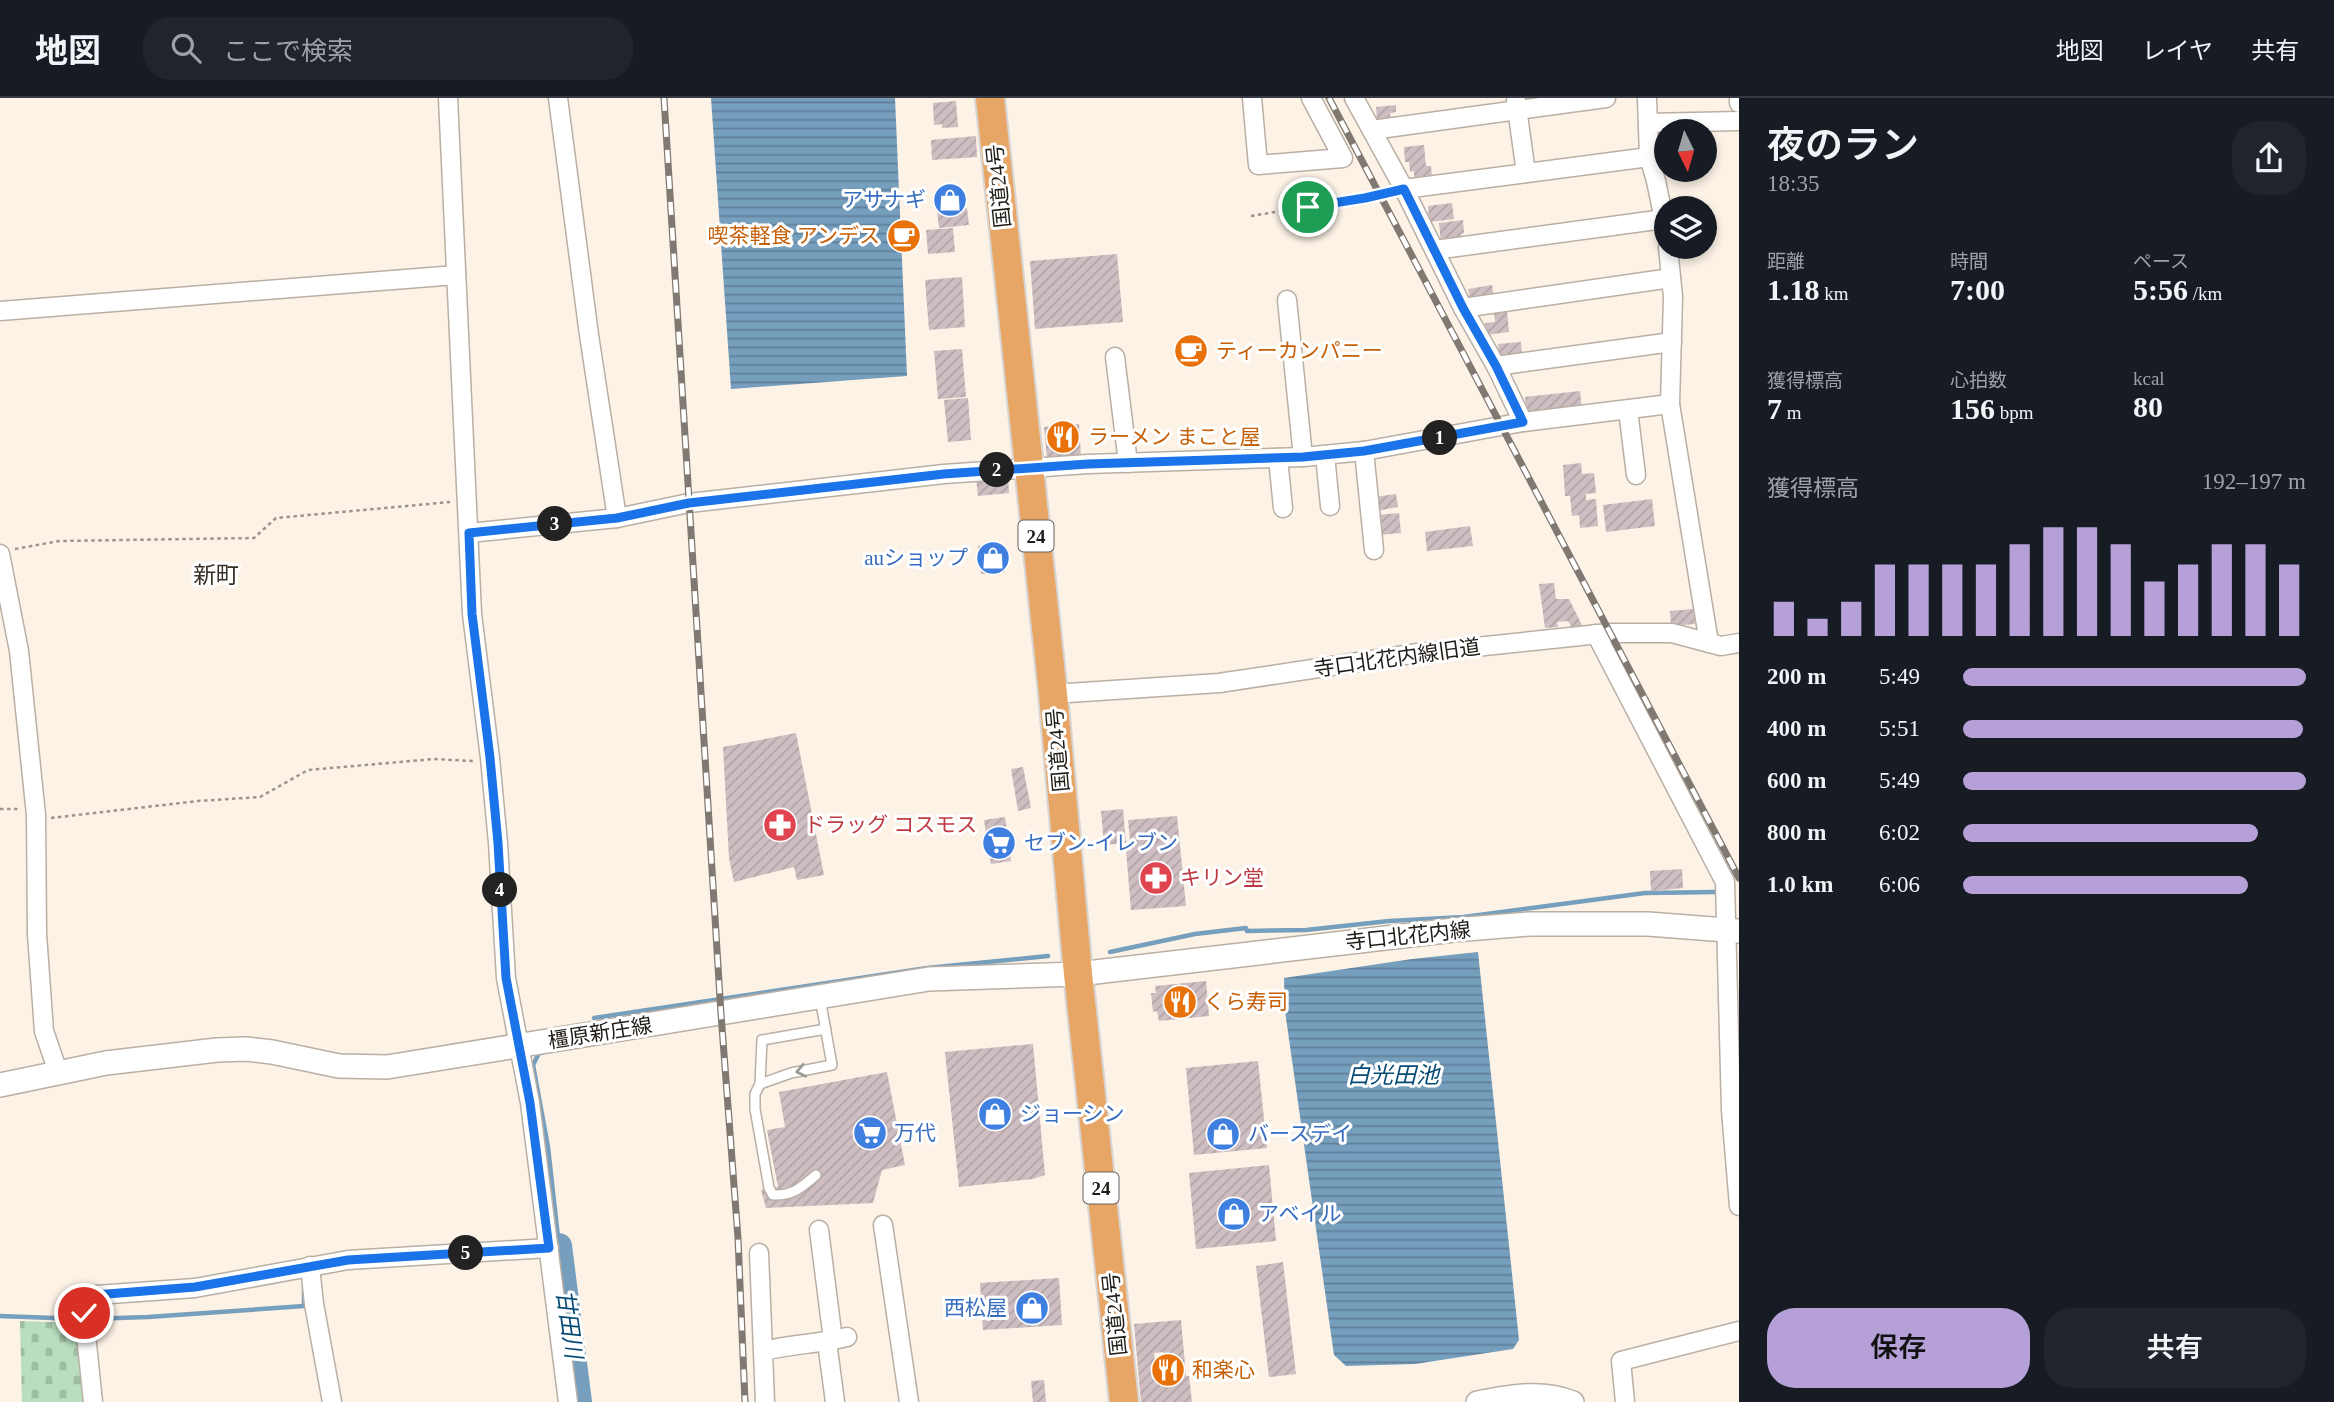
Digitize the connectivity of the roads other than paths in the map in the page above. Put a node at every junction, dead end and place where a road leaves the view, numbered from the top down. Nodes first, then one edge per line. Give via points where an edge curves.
1 (448, 98) edge
2 (558, 98) edge
3 (990, 98) edge
4 (1252, 98) edge
5 (1311, 98) edge
6 (1354, 98) edge
7 (1606, 98) edge
8 (1647, 98) edge
9 (1517, 104) edge
10 (1739, 121) edge
11 (1648, 123) junction
12 (1371, 130) junction
13 (1649, 157) junction
14 (1526, 173) junction
15 (1404, 189) junction
16 (1658, 196) edge
17 (1654, 226) edge
18 (1435, 250) junction
19 (1669, 259) edge
20 (456, 275) junction
21 (1671, 278) junction
22 (1287, 300) dead end
23 (1463, 308) junction
24 (0, 311) edge
25 (1672, 342) junction
26 (1115, 357) dead end
27 (1496, 366) junction
28 (1670, 404) junction
29 (1628, 410) junction
30 (1523, 422) junction
31 (1364, 451) junction
32 (1325, 455) junction
33 (1303, 457) junction
34 (1278, 458) junction
35 (1128, 463) junction
36 (1029, 467) junction
37 (1636, 475) dead end
38 (1330, 506) dead end
39 (1283, 508) dead end
40 (617, 518) junction
41 (469, 533) junction
42 (1374, 550) dead end
43 (6, 552) edge
44 (1596, 634) junction
45 (1709, 643) junction
46 (1739, 643) edge
47 (1053, 694) junction
48 (1732, 930) edge
49 (1078, 974) junction
50 (820, 996) junction
51 (825, 1029) junction
52 (520, 1045) junction
53 (58, 1072) junction
54 (760, 1084) junction
55 (0, 1085) edge
56 (816, 1175) dead end
57 (1739, 1206) edge
58 (883, 1225) dead end
59 (819, 1230) dead end
60 (549, 1248) junction
61 (758, 1253) dead end
62 (311, 1275) junction
63 (1739, 1331) edge
64 (835, 1340) junction
65 (764, 1352) junction
66 (93, 1402) edge
67 (332, 1402) edge
68 (568, 1402) edge
69 (765, 1402) edge
70 (835, 1402) edge
71 (909, 1402) edge
72 (1124, 1402) edge
73 (1477, 1402) edge
74 (1573, 1402) edge
75 (1625, 1402) edge

1 - 20 street
2 - 40 street
3 - 36 highway, 国道24号 / 24
4 - 5 street via 1258,165 1343,158
6 - 12 street
7 - 9 street
8 - 11 street
9 - 12 street
9 - 14 street
10 - 11 street
11 - 13 street
12 - 15 street
13 - 14 street
13 - 16 street
14 - 15 street
15 - 18 street
17 - 18 street
18 - 23 street
19 - 21 street
20 - 24 street
20 - 41 street
21 - 23 street
21 - 25 street
22 - 33 street
23 - 27 street
25 - 27 street
25 - 28 street
26 - 35 street
27 - 30 street
28 - 29 street
28 - 45 street
29 - 30 street
29 - 37 street
30 - 31 street
31 - 32 street
31 - 42 street
32 - 33 street
32 - 38 street
33 - 34 street
34 - 35 street
34 - 39 street
35 - 36 street
36 - 40 street via 689,503
36 - 47 highway, 国道24号 / 24
40 - 41 street
41 - 52 street via 472,614 498,843 506,978
43 - 53 street via 36,815 44,1031
44 - 45 street, 寺口北花内線旧道 via 1672,633
44 - 47 street, 寺口北花内線旧道 via 1418,653 1219,683
44 - 48 street via 1725,882
45 - 46 street, 寺口北花内線旧道
47 - 49 highway, 国道24号 / 24
48 - 49 main road, 寺口北花内線 via 1648,924 1529,924
48 - 57 street via 1731,1110
49 - 50 main road, 橿原新庄線 via 929,979
49 - 72 highway, 国道24号 / 24
50 - 51 lane
50 - 52 main road, 橿原新庄線
51 - 54 lane via 762,1040
51 -> 54 lane via 832,1065
52 - 53 main road, 橿原新庄線 via 387,1067 339,1066 246,1049
52 - 60 street
53 - 55 main road, 橿原新庄線
54 - 56 lane via 754,1094 755,1109 773,1195 798,1191
58 - 71 street
59 - 64 street
60 - 62 street via 348,1260
60 - 68 street
61 - 65 street
62 - 66 street via 82,1296
62 - 67 street
63 - 75 street via 1620,1360
64 - 65 street
64 - 70 street
65 - 69 street
73 - 74 street via 1540,1394

